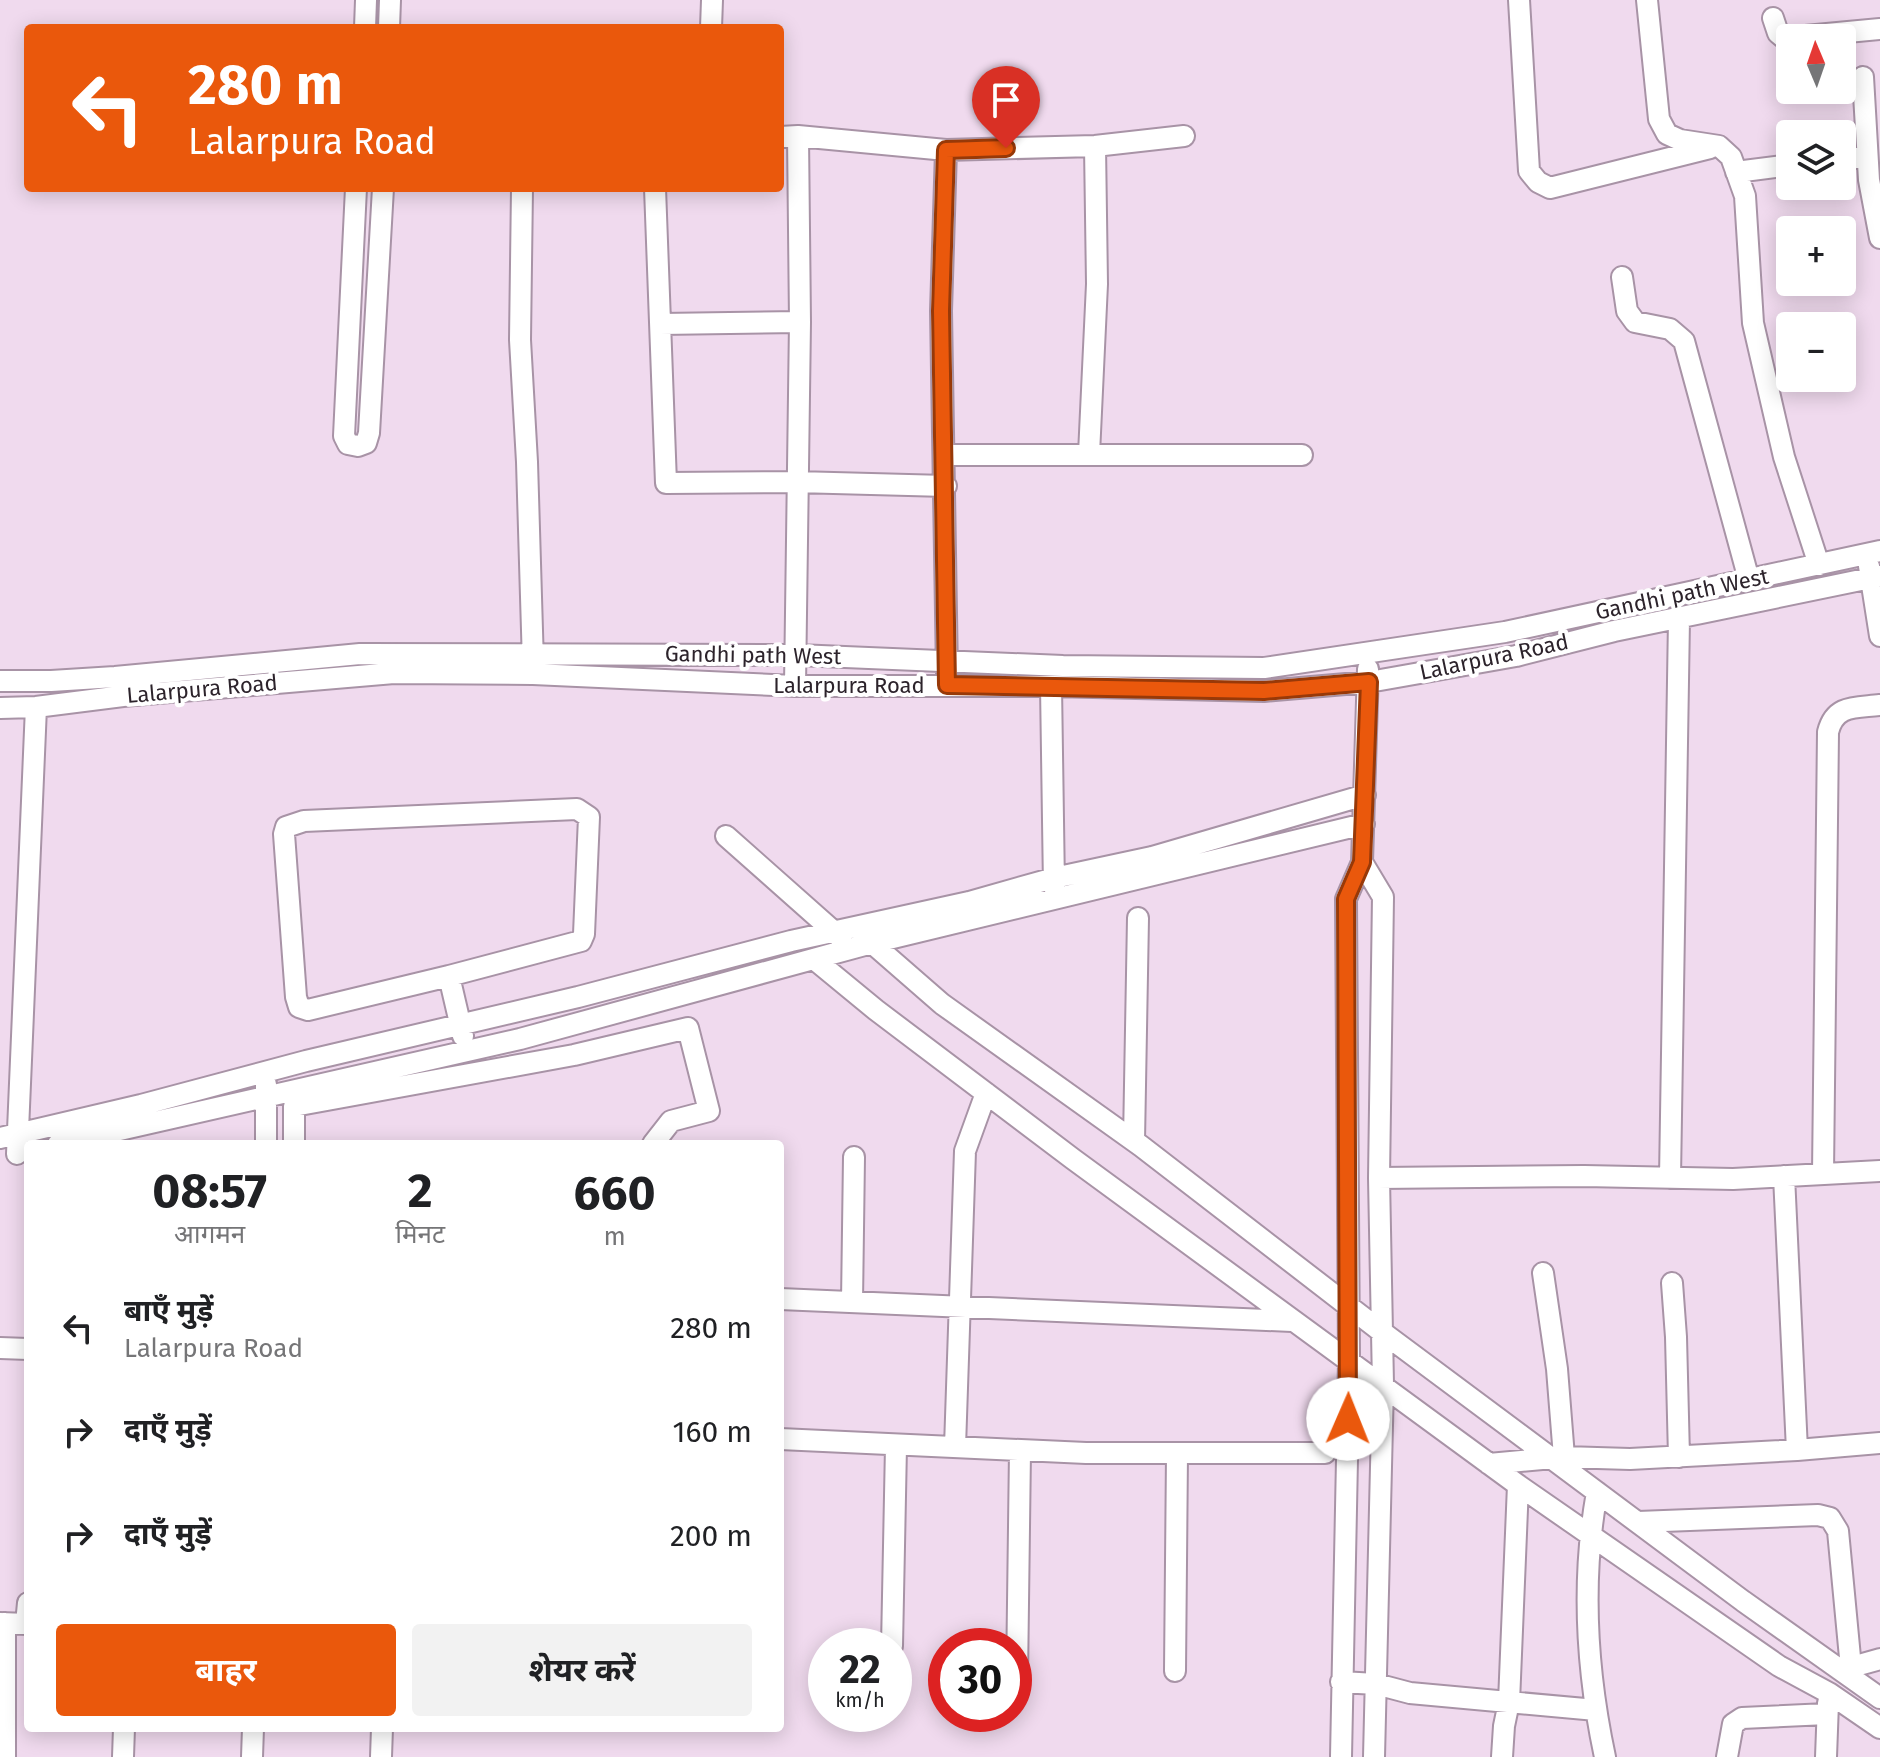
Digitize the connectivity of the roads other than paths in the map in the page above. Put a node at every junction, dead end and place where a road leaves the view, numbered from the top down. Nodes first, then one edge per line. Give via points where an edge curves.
1 (366, 0) edge
2 (390, 0) edge
3 (712, 0) edge
4 (1519, 0) edge
5 (1647, 0) edge
6 (1773, 18) dead end
7 (365, 24) edge
8 (389, 24) edge
9 (711, 24) edge
10 (1880, 29) edge
11 (1863, 77) dead end
12 (789, 136) edge
13 (1184, 136) dead end
14 (1095, 146) junction
15 (1719, 146) junction
16 (946, 150) junction
17 (1867, 156) junction
18 (1856, 157) edge
19 (1776, 167) edge
20 (1736, 172) junction
21 (356, 192) edge
22 (383, 192) edge
23 (522, 192) edge
24 (655, 192) edge
25 (1880, 238) edge
26 (1622, 277) dead end
27 (800, 322) junction
28 (661, 324) junction
29 (1089, 454) junction
30 (945, 455) junction
31 (1302, 455) dead end
32 (796, 482) junction
33 (946, 486) junction
34 (1873, 552) edge
35 (1819, 565) junction
36 (1876, 577) edge
37 (1749, 580) junction
38 (1679, 619) junction
39 (1880, 636) edge
40 (532, 652) junction
41 (797, 655) junction
42 (1366, 655) junction
43 (947, 661) junction
44 (533, 674) junction
45 (0, 681) edge
46 (1369, 682) junction
47 (947, 685) junction
48 (795, 686) junction
49 (1051, 686) junction
50 (1880, 705) edge
51 (36, 707) junction
52 (0, 708) edge
53 (1365, 795) junction
54 (1364, 824) junction
55 (726, 836) dead end
56 (1362, 862) junction
57 (1054, 878) junction
58 (1054, 899) junction
59 (1138, 918) dead end
60 (834, 932) junction
61 (863, 946) junction
62 (814, 959) junction
63 (680, 970) junction
64 (449, 976) junction
65 (688, 993) junction
66 (543, 1005) junction
67 (461, 1024) junction
68 (559, 1028) junction
69 (467, 1050) junction
70 (574, 1055) junction
71 (265, 1072) junction
72 (986, 1093) junction
73 (267, 1094) junction
74 (143, 1123) junction
75 (9, 1136) edge
76 (74, 1140) edge
77 (142, 1140) edge
78 (266, 1140) edge
79 (294, 1140) edge
80 (656, 1140) edge
81 (1134, 1141) junction
82 (15, 1155) edge
83 (854, 1157) dead end
84 (1880, 1171) edge
85 (1823, 1174) junction
86 (1784, 1176) junction
87 (1379, 1178) junction
88 (1670, 1178) junction
89 (1543, 1273) dead end
90 (1672, 1283) dead end
91 (784, 1299) edge
92 (852, 1302) junction
93 (1348, 1305) junction
94 (959, 1307) junction
95 (1292, 1321) junction
96 (1382, 1332) junction
97 (0, 1348) edge
98 (24, 1349) edge
99 (1349, 1360) junction
100 (1383, 1384) junction
101 (784, 1439) edge
102 (1880, 1443) edge
103 (896, 1446) junction
104 (955, 1447) junction
105 (1797, 1450) junction
106 (1020, 1451) junction
107 (1325, 1453) dead end
108 (1177, 1454) junction
109 (1679, 1457) junction
110 (1558, 1458) junction
111 (1489, 1464) junction
112 (1518, 1485) junction
113 (1597, 1492) junction
114 (1638, 1522) junction
115 (1589, 1536) junction
116 (2, 1623) edge
117 (24, 1624) edge
118 (892, 1628) edge
119 (1018, 1628) edge
120 (1880, 1659) edge
121 (1841, 1667) junction
122 (1175, 1671) dead end
123 (1341, 1682) junction
124 (1376, 1684) junction
125 (1829, 1693) junction
126 (1880, 1698) edge
127 (1509, 1702) junction
128 (1596, 1710) junction
129 (1827, 1714) junction
130 (1880, 1728) edge
131 (124, 1732) edge
132 (253, 1732) edge
133 (382, 1732) edge
134 (5, 1757) edge
135 (123, 1757) edge
136 (252, 1757) edge
137 (381, 1757) edge
138 (1341, 1757) edge
139 (1374, 1757) edge
140 (1502, 1757) edge
141 (1605, 1757) edge
142 (1727, 1757) edge
143 (1826, 1757) edge

1 - 7 street
2 - 8 street
3 - 9 street
4 - 15 street via 1529,171 1538,182 1550,188
5 - 15 street via 1659,119 1667,134 1680,140
6 - 10 street via 1784,38
11 - 17 street
12 - 16 street
12 - 27 street
13 - 14 street
14 - 16 street
14 - 29 street via 1097,284
15 - 20 street via 1731,157
16 - 30 street via 941,311
17 - 18 street
17 - 25 street
19 - 20 street
20 - 35 street via 1745,196 1753,323 1784,457
21 - 22 street via 344,436 348,444 358,446 366,443 369,433
23 - 40 street via 520,340
24 - 28 street
26 - 37 street via 1627,311 1635,322 1670,329 1684,341
27 - 28 street
27 - 32 street
28 - 32 street via 666,483
29 - 30 street
29 - 31 street
30 - 33 street
32 - 33 street
32 - 41 street
33 - 43 street
34 - 35 street, Gandhi path West
34 - 36 street
35 - 37 street, Gandhi path West
36 - 38 street, Lalarpura Road
36 - 39 street
37 - 42 street, Gandhi path West via 1505,632
38 - 46 street, Lalarpura Road
38 - 88 street
40 - 41 street, Gandhi path West
40 - 44 street
40 - 45 street, Gandhi path West via 360,654 115,677
41 - 43 street, Gandhi path West
41 - 48 street
42 - 43 street, Gandhi path West via 1264,668
42 - 46 street
43 - 47 street
44 - 48 street, Lalarpura Road
44 - 51 street, Lalarpura Road via 394,673
46 - 49 street, Lalarpura Road via 1264,691
46 - 53 street
47 - 48 street, Lalarpura Road
47 - 49 street, Lalarpura Road
49 - 57 street
50 - 85 street via 1839,712 1828,732
51 - 52 street, Lalarpura Road
51 - 75 street
53 - 54 street
53 - 57 street via 1152,857
54 - 56 street
54 - 58 street
55 - 60 street
56 - 87 street via 1383,897
56 - 93 street via 1346,899
57 - 58 street
57 - 60 street
58 - 61 street
59 - 81 street
60 - 61 street
60 - 63 street
61 - 62 street
61 - 81 street
62 - 65 street
62 - 72 street
63 - 65 street
63 - 66 street
64 - 64 street via 308,1010 299,1007 286,827 304,821 584,811 589,817 589,852 581,941
64 - 67 street
65 - 68 street
66 - 67 street
66 - 68 street
67 - 69 street
67 - 71 street
68 - 69 street
68 - 70 street
69 - 73 street
70 - 79 street via 294,1106
70 - 80 street via 688,1028 709,1111 671,1121
71 - 73 street
71 - 75 street
72 - 94 street via 965,1151
72 - 95 street
73 - 74 street
73 - 78 street
74 - 76 street
74 - 77 street
75 - 82 street
81 - 93 street
83 - 92 street
84 - 85 street
85 - 86 street
86 - 88 street
86 - 105 street
87 - 88 street
87 - 96 street
89 - 110 street via 1557,1369
90 - 109 street
91 - 92 street
92 - 94 street
93 - 96 street
93 - 99 street
94 - 95 street
94 - 104 street
95 - 99 street
96 - 100 street
96 - 110 street
97 - 98 street
99 - 100 street
99 - 123 street
100 - 111 street
100 - 124 street
101 - 103 street
102 - 105 street
103 - 104 street
103 - 118 street
104 - 106 street
105 - 109 street
106 - 108 street
106 - 119 street
107 - 108 street
108 - 122 street
109 - 110 street
110 - 111 street
110 - 113 street
111 - 112 street
112 - 115 street
112 - 127 street
113 - 114 street
113 - 115 street
114 - 121 street
114 - 121 street via 1830,1518 1838,1531
115 - 125 street via 1779,1666
115 - 128 street via 1586,1630
116 - 117 street
116 - 134 street
120 - 121 street
121 - 125 street
121 - 126 street
123 - 124 street
123 - 138 street
124 - 127 street via 1410,1693
124 - 139 street
125 - 129 street
125 - 130 street
127 - 128 street
127 - 140 street
128 - 141 street
129 - 142 street via 1742,1718 1733,1724
129 - 143 street
131 - 135 street
132 - 136 street
133 - 137 street

